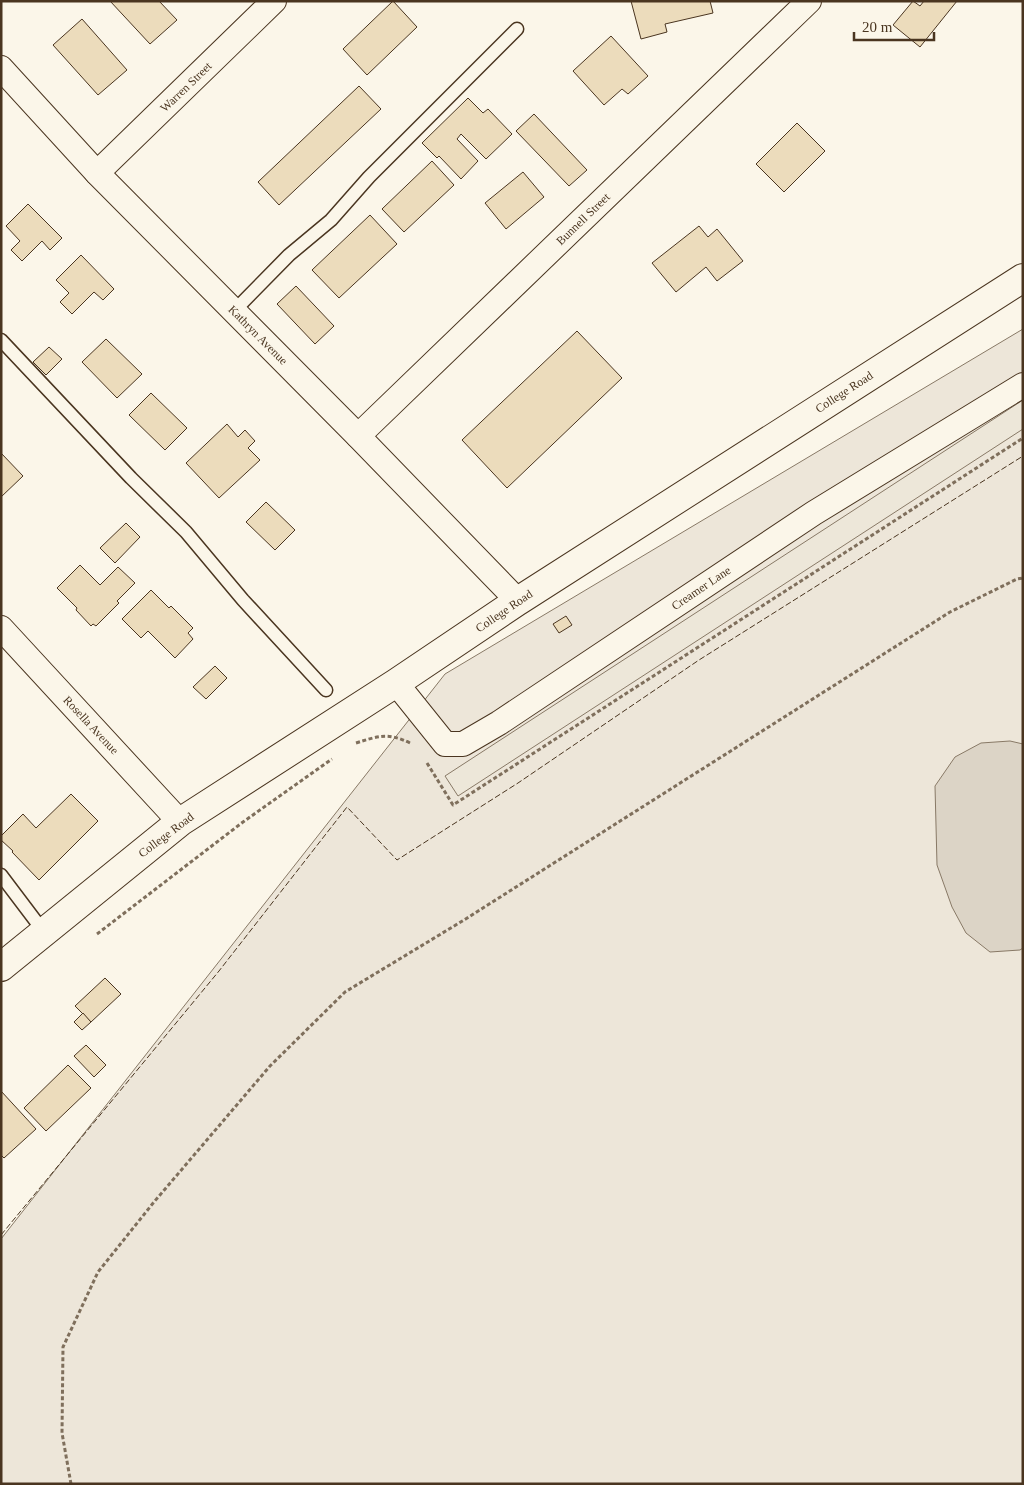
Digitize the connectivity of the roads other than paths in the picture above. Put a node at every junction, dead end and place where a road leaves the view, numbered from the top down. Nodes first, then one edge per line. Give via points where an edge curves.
1 (274, 1) edge
2 (809, 1) edge
3 (517, 30) dead end
4 (1, 68) edge
5 (97, 173) junction
6 (1023, 278) edge
7 (234, 311) junction
8 (1, 340) edge
9 (1023, 385) edge
10 (358, 436) junction
11 (518, 600) junction
12 (1, 628) edge
13 (396, 683) junction
14 (326, 690) dead end
15 (180, 822) junction
16 (1, 874) edge
17 (44, 932) junction
18 (1, 967) edge

1 - 5 street, Warren Street
2 - 10 street, Bunnell Street
3 - 7 lane via 368,177 331,220 289,255
4 - 5 street, Kathryn Avenue
5 - 7 street, Kathryn Avenue
6 - 11 main road, College Road
7 - 10 street, Kathryn Avenue
8 - 14 lane via 186,532
9 - 13 street, Creamer Lane via 814,513 463,744 445,744
10 - 11 street, Kathryn Avenue
11 - 13 main road, College Road
12 - 15 street, Rosella Avenue
13 - 15 main road, College Road
15 - 17 main road, College Road
16 - 17 lane
17 - 18 main road, College Road

